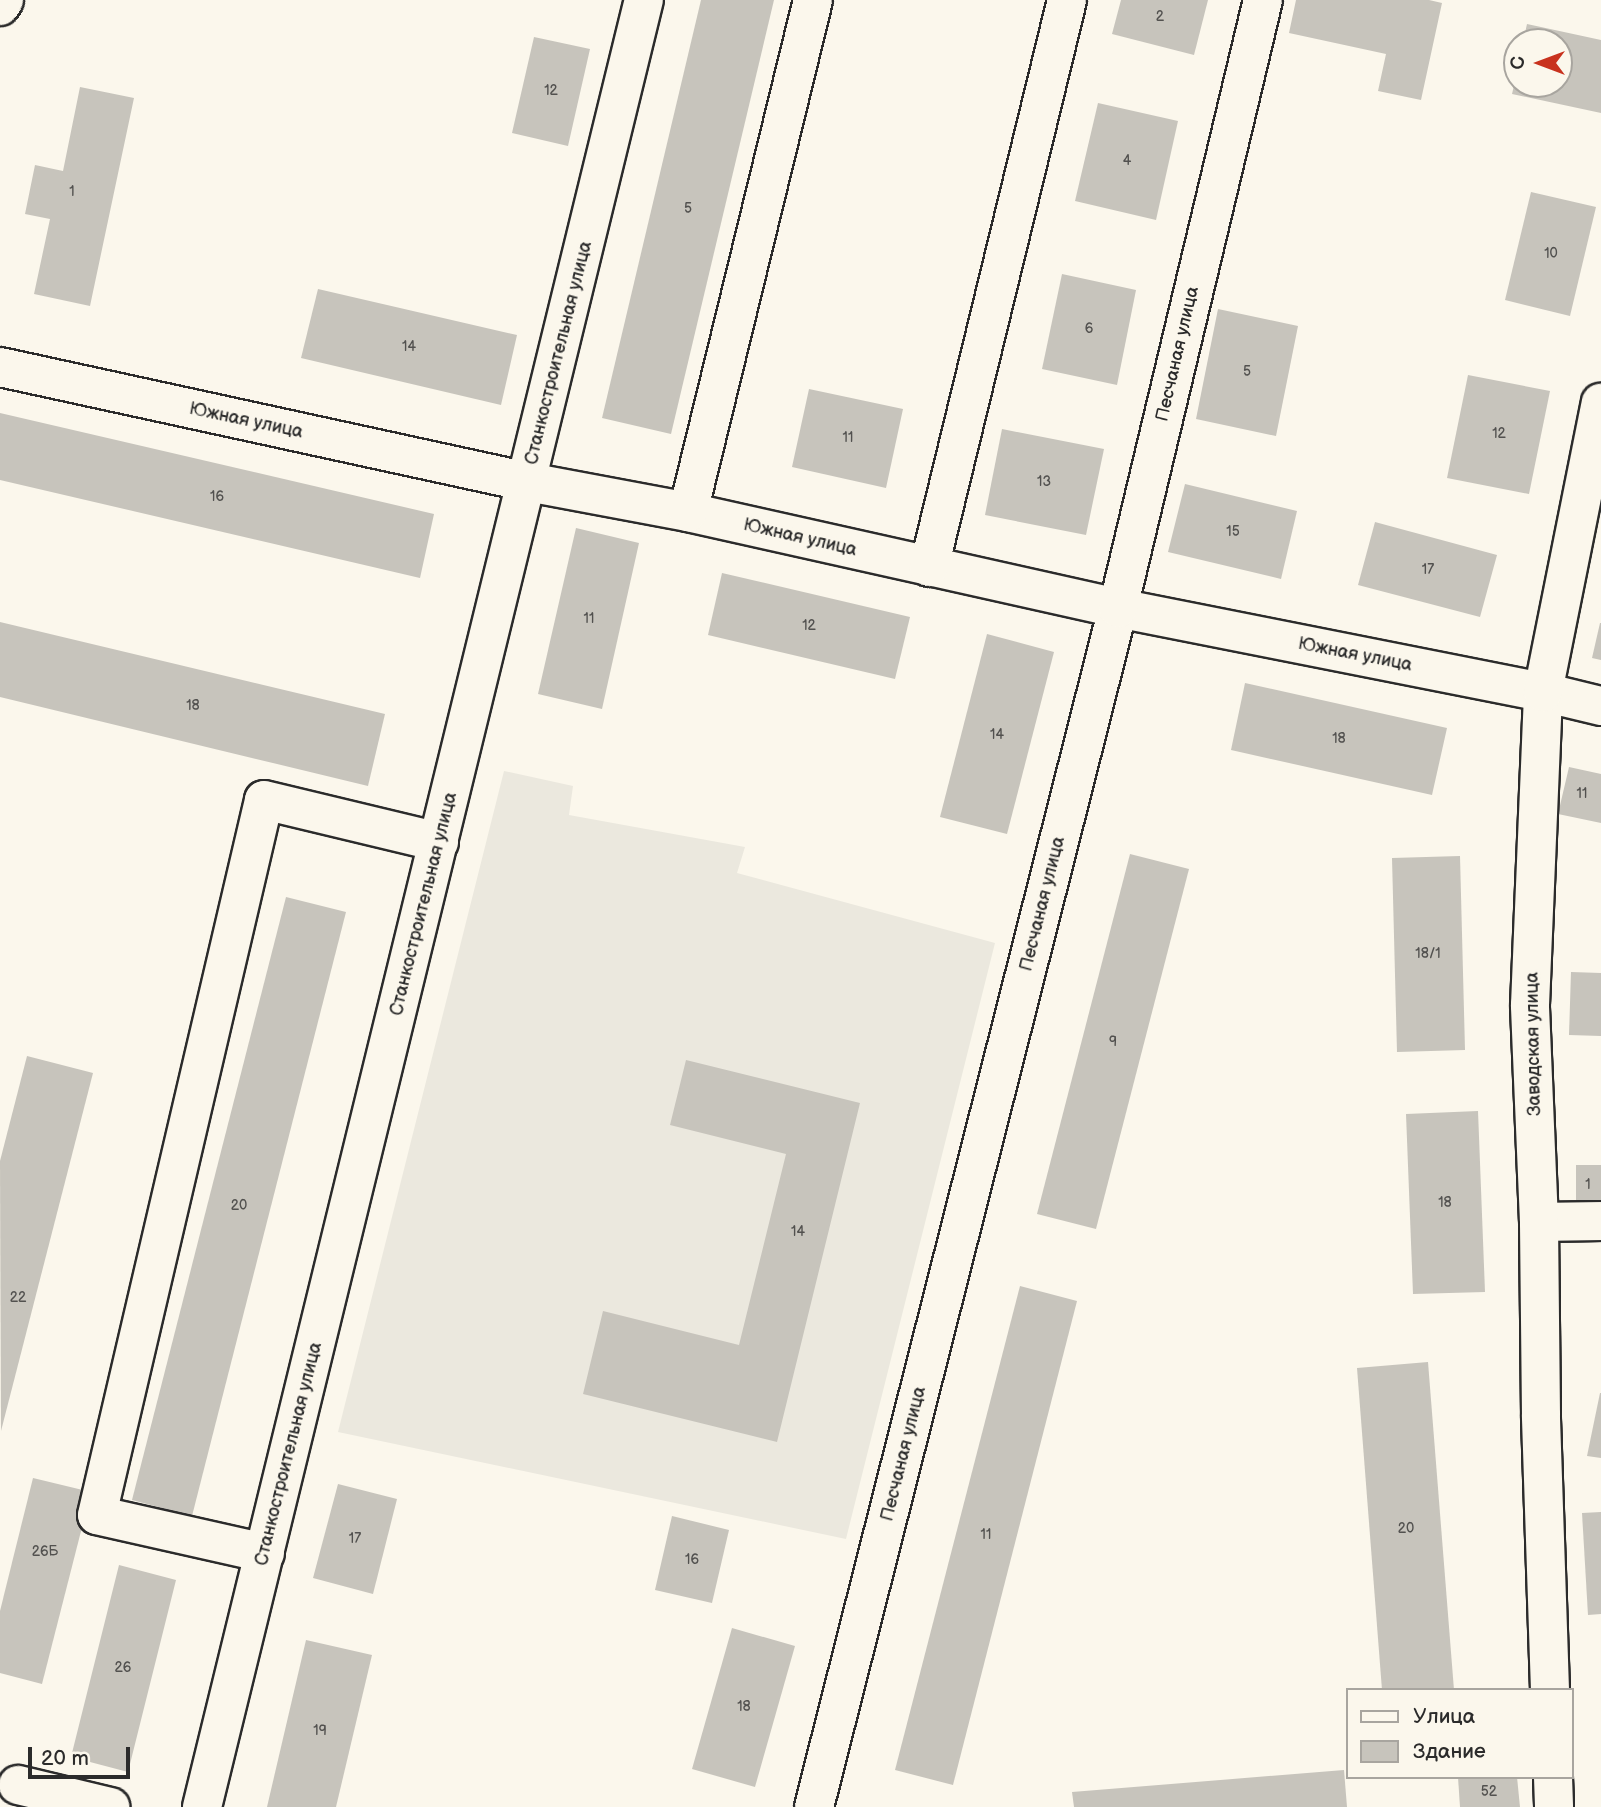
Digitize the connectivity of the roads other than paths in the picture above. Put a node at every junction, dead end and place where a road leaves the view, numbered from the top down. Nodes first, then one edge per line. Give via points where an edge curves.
1 (4, 0) edge
2 (645, 0) edge
3 (813, 0) edge
4 (1067, 0) edge
5 (1263, 0) edge
6 (0, 6) edge
7 (0, 367) edge
8 (1601, 403) edge
9 (528, 482) junction
10 (688, 512) junction
11 (1586, 553) edge
12 (929, 567) junction
13 (1118, 608) junction
14 (1543, 692) junction
15 (1601, 706) edge
16 (439, 842) junction
17 (1601, 1221) edge
18 (1539, 1222) junction
19 (265, 1553) junction
20 (1550, 1688) edge
21 (1553, 1779) edge
22 (18, 1785) dead end
23 (110, 1807) edge
24 (202, 1807) edge
25 (814, 1807) edge
26 (1555, 1807) edge

1 - 6 street
2 - 9 street, Станкостроительная улица
3 - 10 street
4 - 12 street
5 - 13 street, Песчаная улица
7 - 9 street, Южная улица
8 - 11 street, Заводская улица
9 - 10 street, Южная улица
9 - 16 street, Станкостроительная улица
10 - 12 street, Южная улица
11 - 14 street, Заводская улица
12 - 13 street, Южная улица
13 - 14 street, Южная улица
13 - 25 street, Песчаная улица
14 - 15 street, Южная улица
14 - 18 street, Заводская улица via 1530,1005
16 - 19 street, Станкостроительная улица
16 - 19 street via 264,800 97,1515
17 - 18 street
18 - 20 street, Заводская улица
19 - 24 street, Станкостроительная улица
21 - 26 street
22 - 23 street

